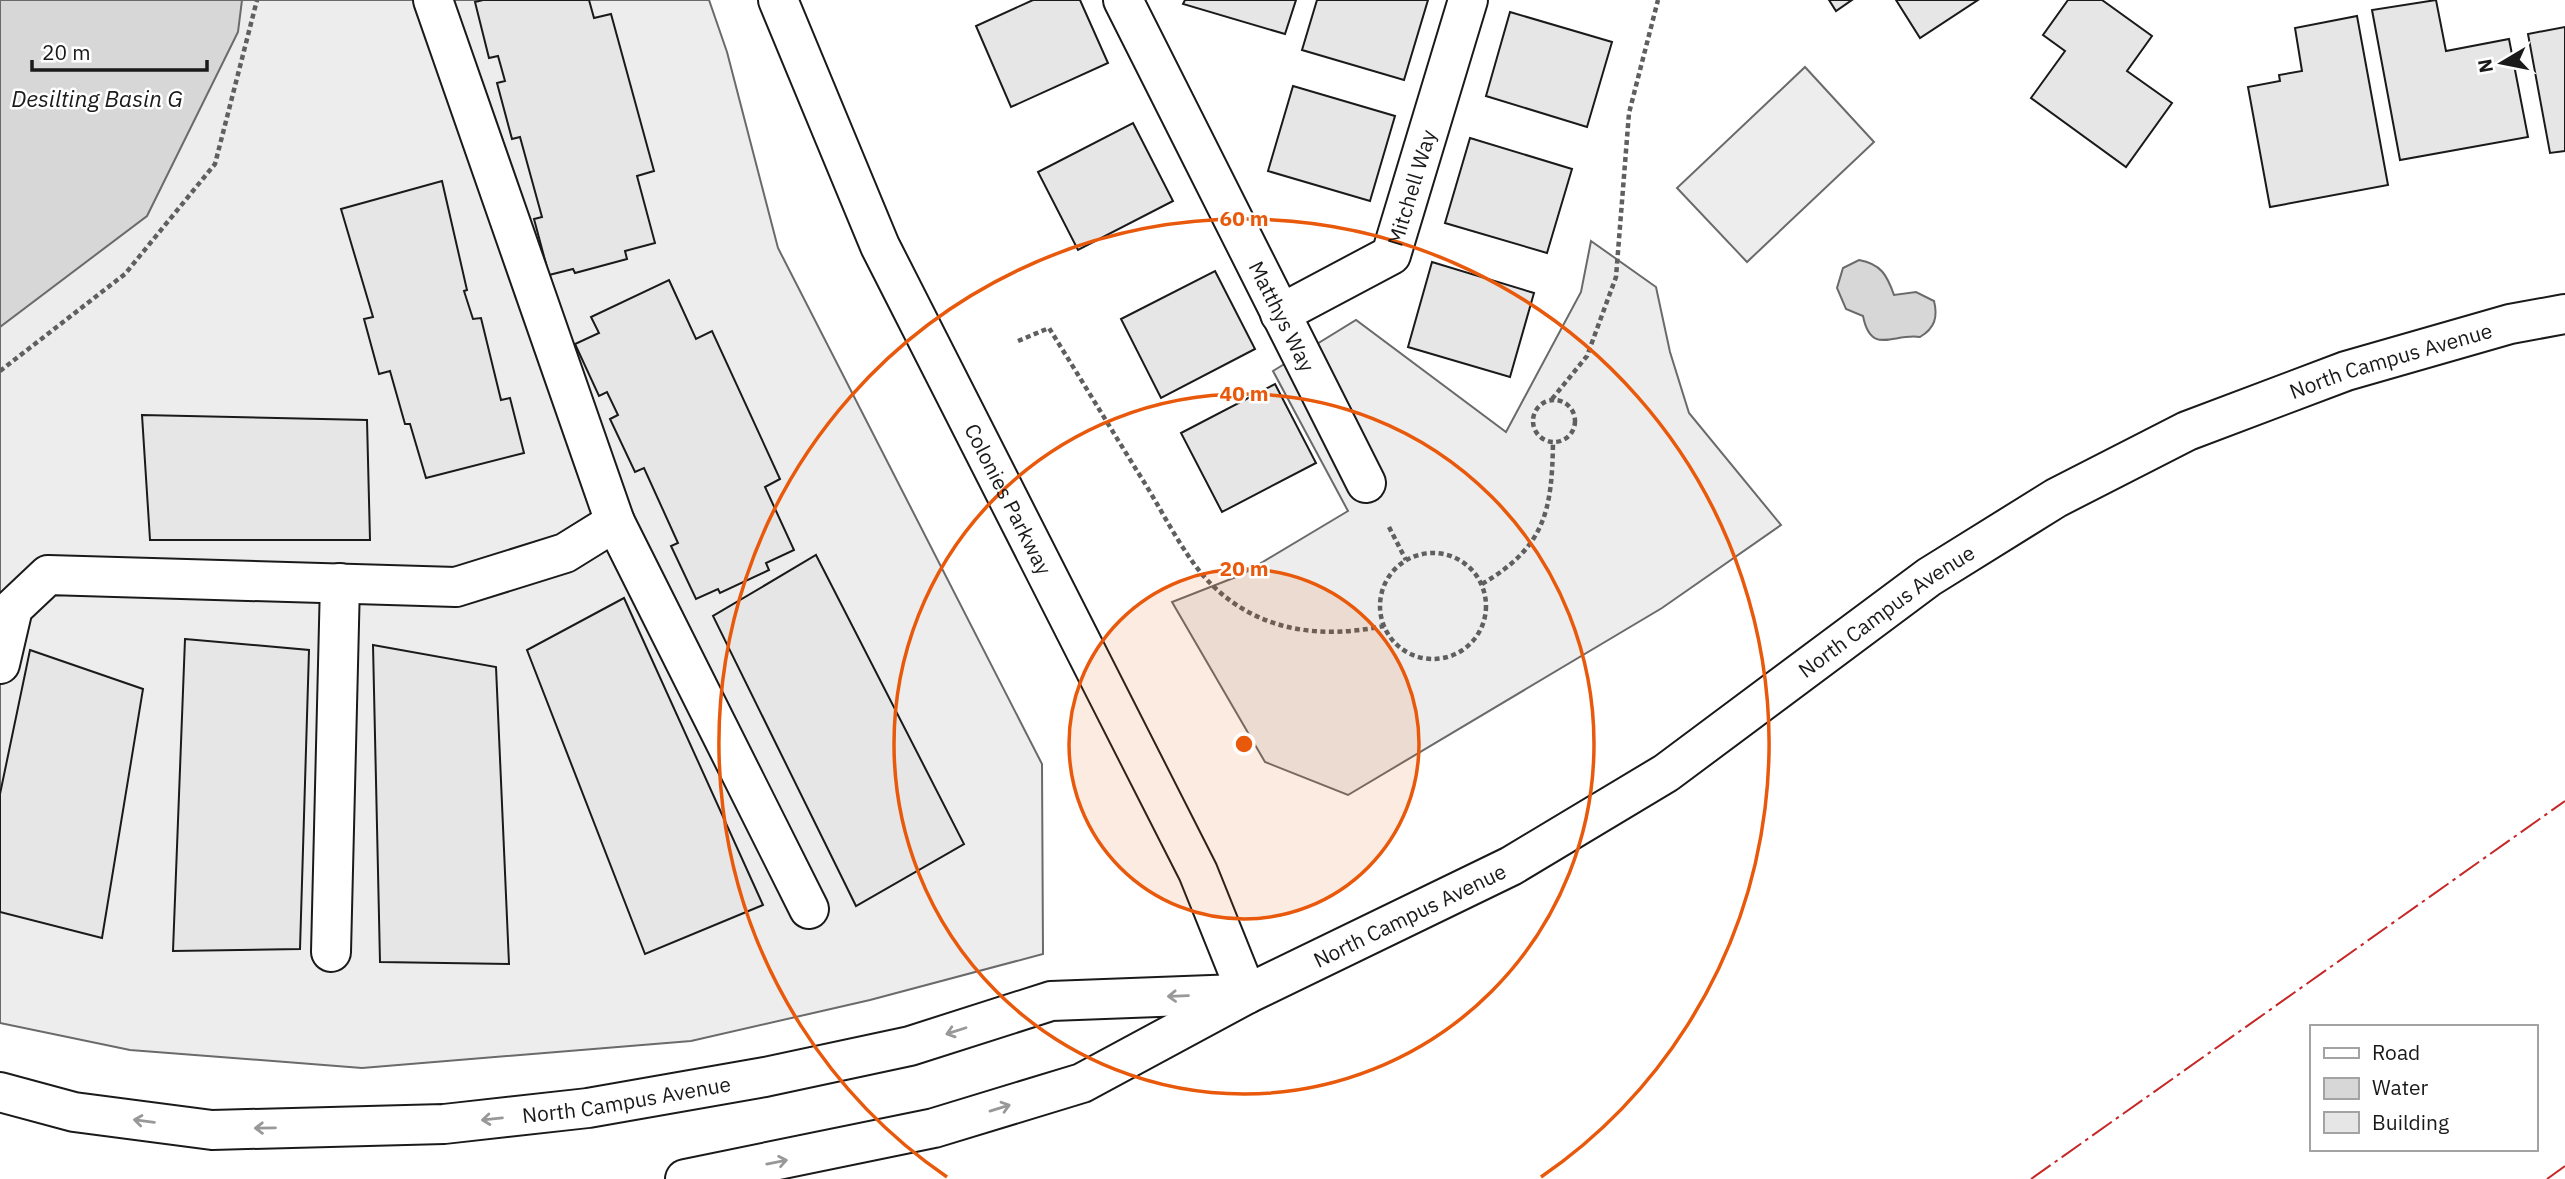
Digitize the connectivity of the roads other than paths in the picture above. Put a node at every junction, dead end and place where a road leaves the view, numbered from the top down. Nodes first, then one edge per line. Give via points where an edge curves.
1 (433, 0) edge
2 (778, 0) edge
3 (1123, 0) edge
4 (1468, 0) edge
5 (1280, 314) junction
6 (2565, 314) edge
7 (1366, 483) dead end
8 (615, 522) junction
9 (340, 583) junction
10 (0, 664) edge
11 (809, 909) dead end
12 (331, 952) dead end
13 (1247, 994) junction
14 (0, 1092) edge
15 (685, 1179) edge

1 - 8 street
2 - 13 street, Colonies Parkway via 880,246 1198,872
3 - 5 street, Matthys Way
4 - 5 street, Mitchell Way via 1391,255
5 - 7 street, Matthys Way
6 - 13 street, North Campus Avenue via 2510,324 2346,371 2187,431 2056,498 1929,577 1666,773 1511,866
8 - 9 street via 565,553 456,587
8 - 11 street
9 - 10 street via 48,575 13,608
9 - 12 street
13 -> 14 street, North Campus Avenue via 1051,1001 910,1046 765,1077 588,1108 444,1124 212,1130 74,1112
15 -> 13 street, North Campus Avenue via 934,1128 1082,1083

